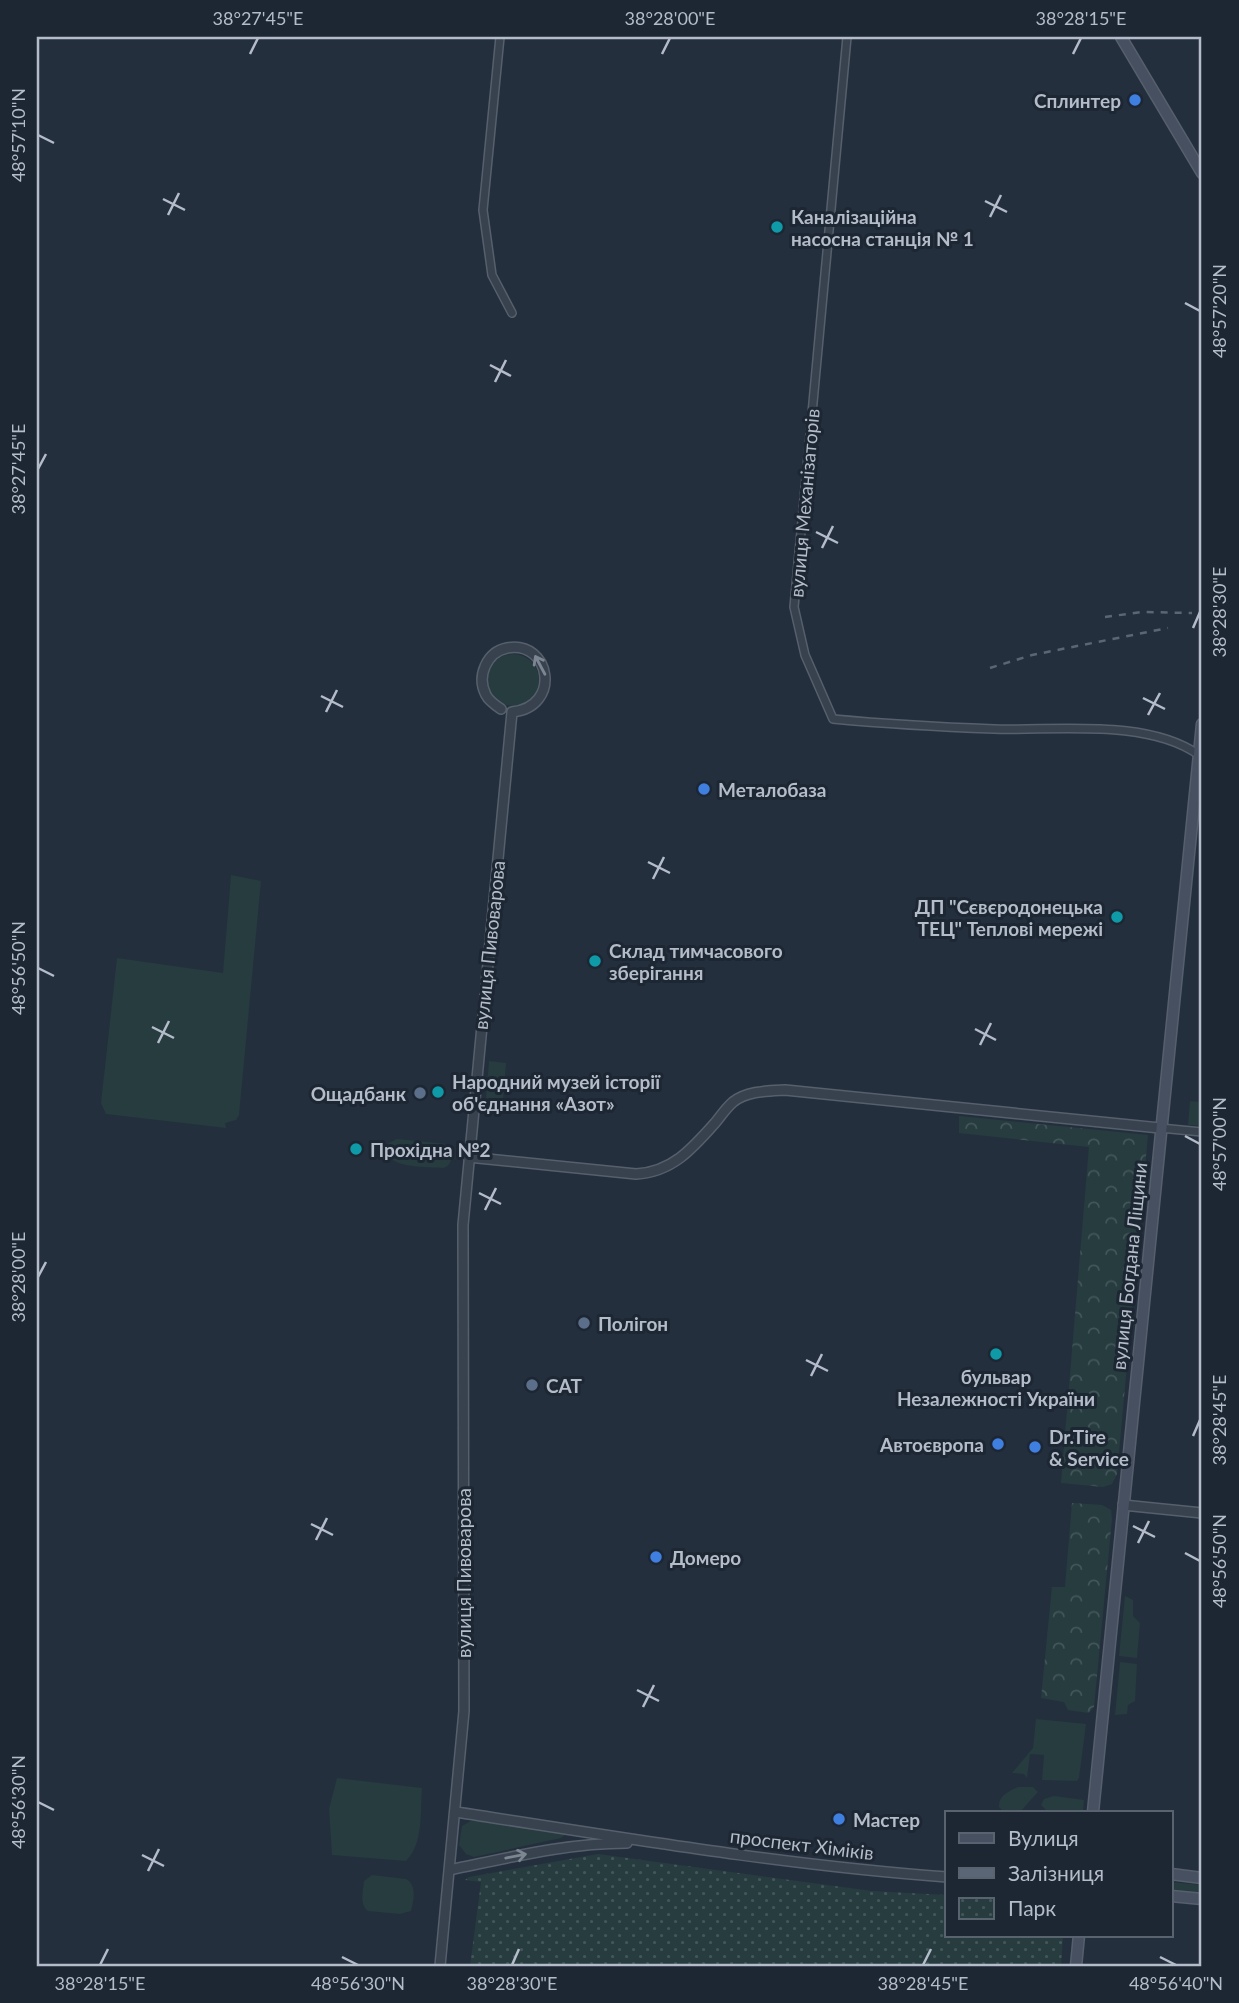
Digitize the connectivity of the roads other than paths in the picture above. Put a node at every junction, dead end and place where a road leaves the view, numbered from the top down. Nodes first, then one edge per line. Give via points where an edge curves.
1 (500, 37) edge
2 (847, 37) edge
3 (1121, 37) edge
4 (1202, 173) edge
5 (512, 313) dead end
6 (506, 710) junction
7 (1202, 724) edge
8 (1201, 755) edge
9 (1160, 1128) junction
10 (1202, 1132) edge
11 (468, 1157) junction
12 (1123, 1505) junction
13 (1202, 1513) edge
14 (1093, 1811) edge
15 (456, 1812) junction
16 (654, 1843) junction
17 (449, 1870) junction
18 (1172, 1874) edge
19 (945, 1877) edge
20 (1202, 1878) edge
21 (1172, 1896) edge
22 (1202, 1899) edge
23 (1079, 1937) edge
24 (440, 1966) edge
25 (1076, 1966) edge

1 - 5 street via 483,210 492,275
2 - 8 street, вулиця Механізаторів via 794,607 805,655 833,719 922,727 1086,728 1185,745
3 - 4 main road
6 -> 6 street via 529,708 545,687 542,664 520,648 500,650 483,670 484,693
6 - 11 street, вулиця Пивоварова via 510,733
7 - 8 main road, вулиця Богдана Ліщини
8 - 9 main road, вулиця Богдана Ліщини
9 - 10 street
9 - 11 street via 785,1090 754,1092 733,1102 681,1159 650,1173
9 - 12 main road, вулиця Богдана Ліщини
11 - 15 street, вулиця Пивоварова via 461,1282 464,1711
12 - 13 street
12 - 14 main road, вулиця Богдана Ліщини
15 - 16 street, проспект Хіміків
15 - 17 street, вулиця Пивоварова
17 -> 16 street, проспект Хіміків via 570,1846
16 - 19 street, проспект Хіміків
17 - 24 street, вулиця Пивоварова
18 - 20 main road
21 - 22 main road
23 - 25 main road

